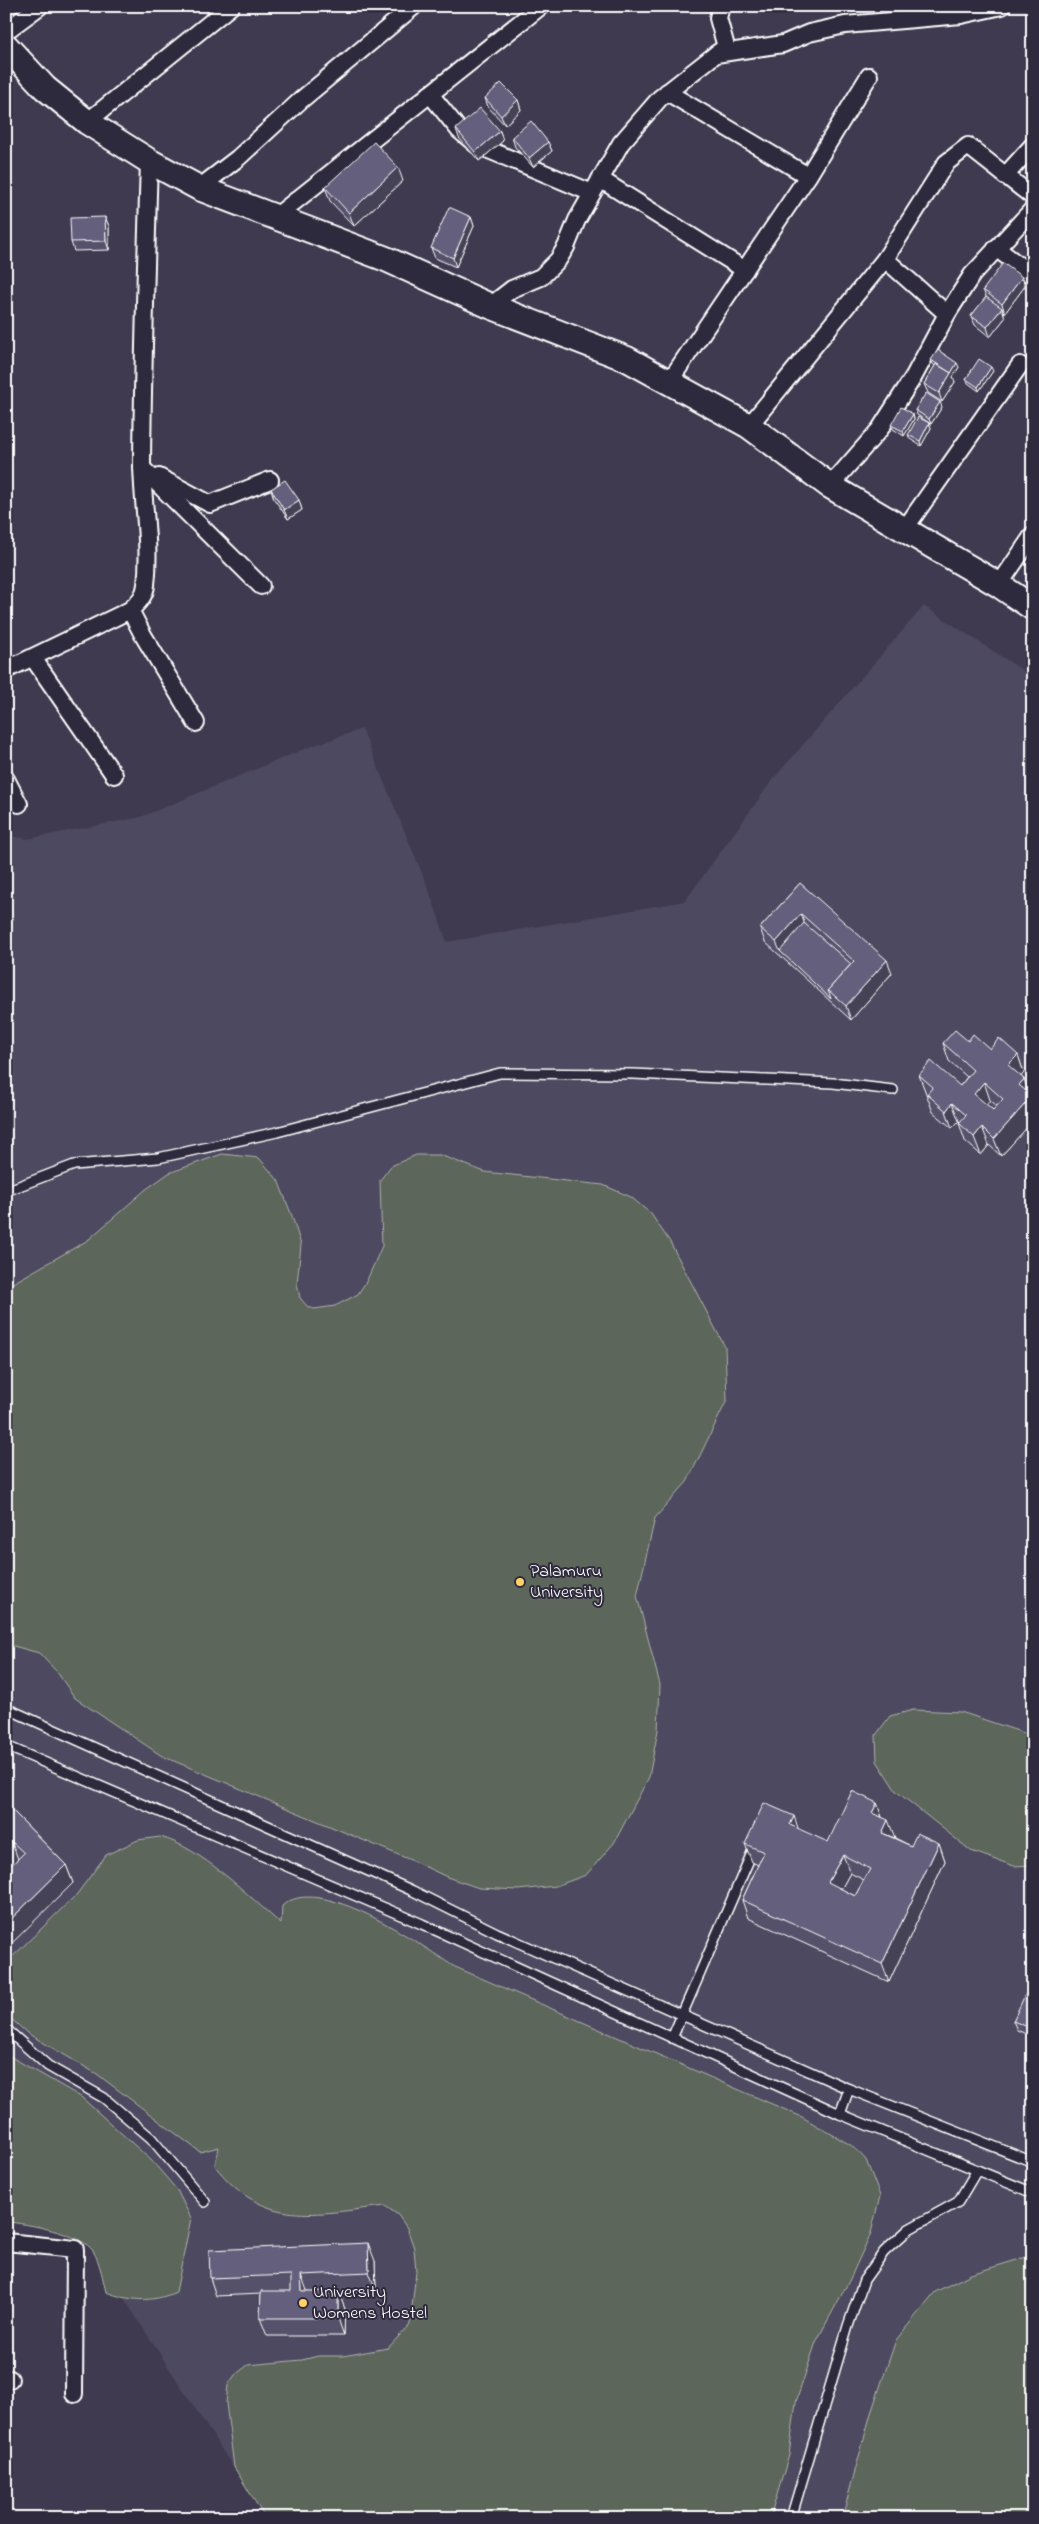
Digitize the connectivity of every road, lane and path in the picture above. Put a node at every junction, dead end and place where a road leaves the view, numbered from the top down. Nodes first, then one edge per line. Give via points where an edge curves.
1 (40, 6) edge
2 (231, 6) edge
3 (541, 6) edge
4 (721, 6) edge
5 (1002, 6) edge
6 (413, 7) edge
7 (6, 31) edge
8 (6, 46) edge
9 (716, 54) junction
10 (869, 76) dead end
11 (667, 92) junction
12 (430, 94) junction
13 (86, 122) junction
14 (1033, 145) edge
15 (149, 161) junction
16 (808, 176) junction
17 (1004, 176) junction
18 (596, 186) junction
19 (199, 188) junction
20 (1033, 197) edge
21 (1033, 209) edge
22 (274, 218) junction
23 (996, 248) junction
24 (885, 259) junction
25 (745, 270) junction
26 (1033, 276) edge
27 (490, 306) junction
28 (947, 314) junction
29 (1020, 364) dead end
30 (670, 382) junction
31 (749, 426) junction
32 (142, 468) junction
33 (270, 480) dead end
34 (830, 486) junction
35 (904, 530) junction
36 (1033, 535) edge
37 (999, 585) junction
38 (261, 586) dead end
39 (1033, 608) edge
40 (130, 610) junction
41 (33, 658) junction
42 (6, 670) edge
43 (196, 723) dead end
44 (114, 775) dead end
45 (6, 779) edge
46 (19, 804) dead end
47 (893, 1090) dead end
48 (6, 1191) edge
49 (6, 1708) edge
50 (6, 1746) edge
51 (758, 1840) edge
52 (681, 2013) junction
53 (6, 2029) edge
54 (672, 2038) junction
55 (850, 2089) junction
56 (840, 2114) junction
57 (1033, 2162) edge
58 (977, 2170) junction
59 (1033, 2193) edge
60 (205, 2202) dead end
61 (6, 2242) edge
62 (74, 2394) dead end
63 (791, 2518) edge

1 - 7 street
2 - 13 street
3 - 12 street
4 - 9 street via 718,18 726,47
5 - 9 street via 961,15 845,25 809,33 783,44
6 - 19 street
8 - 13 street via 45,88
9 - 11 street
10 - 16 street
11 - 16 street
11 - 18 street via 627,136
12 - 18 street via 459,130 477,146
12 - 22 street
13 - 15 street
14 - 17 street
15 - 19 street
15 - 32 street
16 - 25 street
17 - 20 street
17 - 24 street via 968,146 946,163
18 - 25 street
18 - 27 street via 558,260 541,277 512,289
19 - 22 street
21 - 23 street
22 - 27 street via 386,259
23 - 26 street
23 - 28 street via 972,275
24 - 28 street
24 - 31 street
25 - 30 street
27 - 30 street via 627,359
28 - 34 street via 880,430
29 - 35 street
30 - 31 street
31 - 34 street
32 - 33 street via 210,504
32 - 38 street
32 - 40 street via 148,556 146,588 140,602
34 - 35 street
35 - 37 street
36 - 37 street
37 - 39 street
40 - 41 street
40 - 43 street
41 - 42 street
41 - 44 street
45 - 46 street
47 - 48 lane via 834,1083 634,1074 500,1073 250,1138 158,1158 74,1166
49 - 52 lane via 387,1879 497,1933
50 - 54 lane via 422,1924
51 - 52 lane
52 - 54 lane
52 - 55 lane
53 - 60 lane via 48,2066 104,2098 151,2138
54 - 56 lane
55 - 56 lane
55 - 57 lane
56 - 58 lane
58 - 59 lane
58 - 63 lane via 958,2202 909,2229 884,2252 864,2280
61 - 62 street via 76,2249

